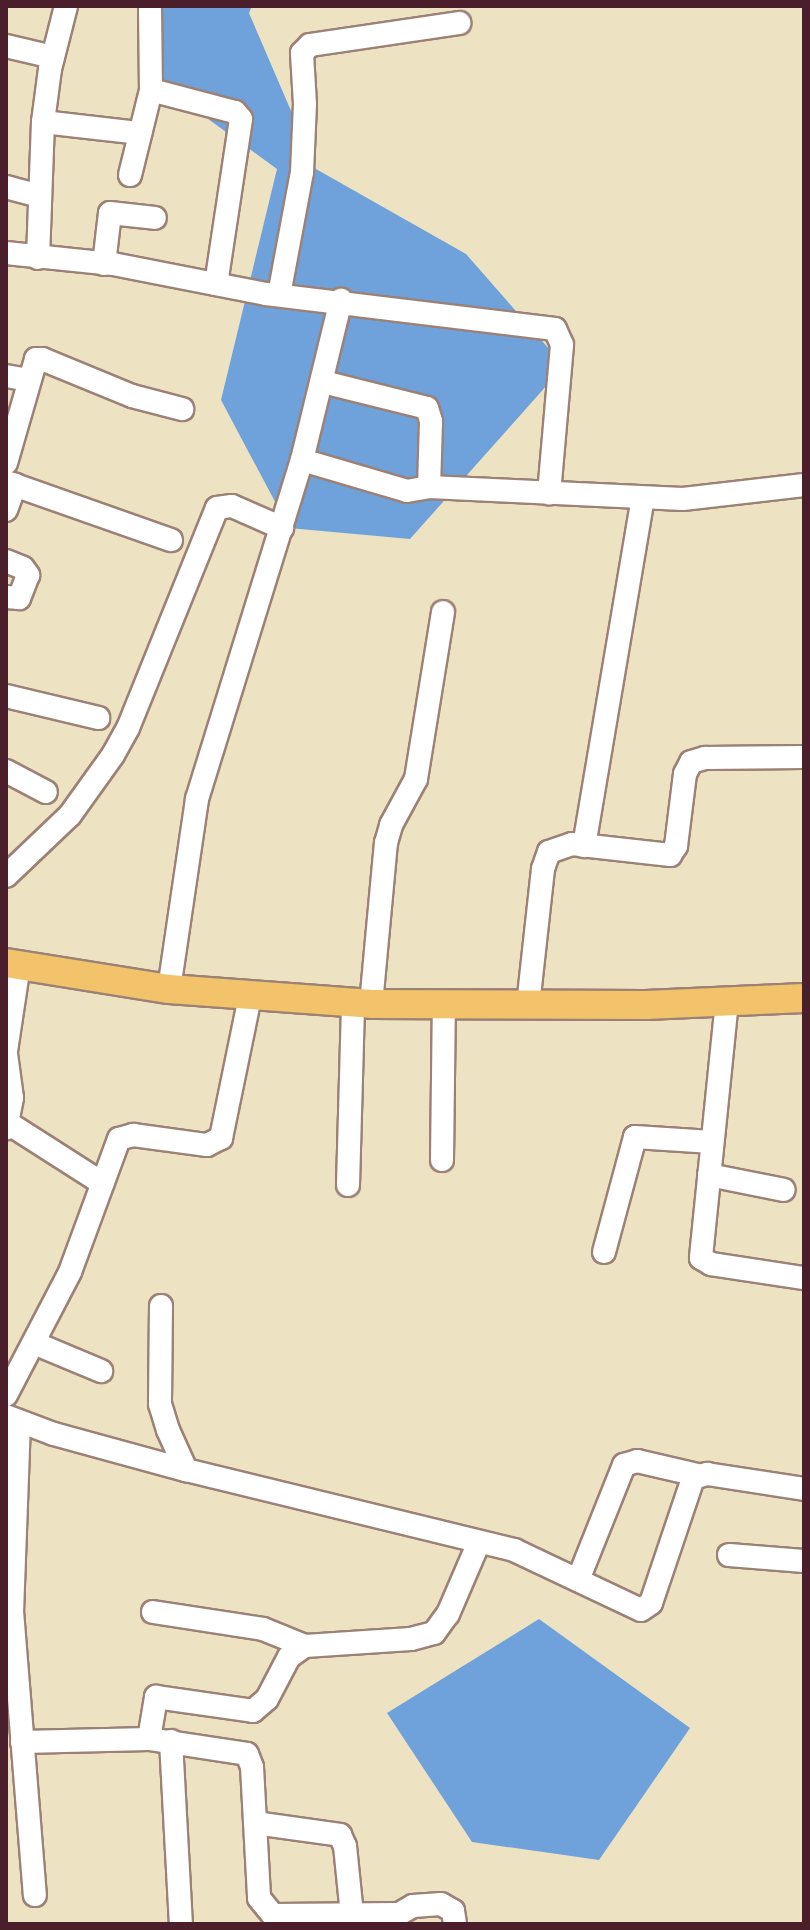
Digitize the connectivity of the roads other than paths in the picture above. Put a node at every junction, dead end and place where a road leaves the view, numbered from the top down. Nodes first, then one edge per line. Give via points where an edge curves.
1 (66, 6) edge
2 (150, 6) edge
3 (459, 23) dead end
4 (6, 46) edge
5 (53, 57) junction
6 (151, 90) junction
7 (43, 122) junction
8 (140, 133) junction
9 (130, 175) dead end
10 (6, 187) edge
11 (40, 196) junction
12 (155, 218) dead end
13 (6, 253) edge
14 (38, 258) junction
15 (104, 264) junction
16 (216, 284) junction
17 (267, 293) junction
18 (341, 300) junction
19 (6, 376) edge
20 (29, 380) junction
21 (323, 382) junction
22 (182, 409) dead end
23 (302, 460) junction
24 (6, 463) edge
25 (11, 484) edge
26 (804, 485) edge
27 (429, 487) junction
28 (549, 493) junction
29 (643, 498) junction
30 (6, 510) edge
31 (282, 528) junction
32 (171, 540) dead end
33 (6, 561) edge
34 (6, 597) edge
35 (443, 612) dead end
36 (6, 696) edge
37 (98, 718) dead end
38 (803, 757) edge
39 (6, 771) edge
40 (46, 792) dead end
41 (584, 846) junction
42 (6, 876) edge
43 (12, 964) edge
44 (169, 989) junction
45 (250, 997) junction
46 (804, 998) edge
47 (727, 1001) junction
48 (362, 1004) junction
49 (444, 1005) junction
50 (528, 1005) junction
51 (6, 1053) edge
52 (7, 1125) edge
53 (712, 1142) junction
54 (442, 1160) dead end
55 (709, 1175) junction
56 (102, 1183) junction
57 (348, 1185) dead end
58 (784, 1190) dead end
59 (604, 1252) dead end
60 (804, 1278) edge
61 (161, 1306) dead end
62 (34, 1343) junction
63 (101, 1371) dead end
64 (6, 1395) edge
65 (12, 1419) edge
66 (186, 1470) junction
67 (697, 1475) junction
68 (804, 1489) edge
69 (479, 1542) junction
70 (729, 1555) dead end
71 (804, 1561) edge
72 (578, 1580) junction
73 (153, 1612) dead end
74 (10, 1641) edge
75 (305, 1646) junction
76 (160, 1740) junction
77 (22, 1742) junction
78 (255, 1823) junction
79 (35, 1895) dead end
80 (352, 1915) junction
81 (277, 1920) edge
82 (181, 1924) edge
83 (455, 1924) edge

1 - 5 street
2 - 6 street
3 - 17 street via 310,45 302,53 302,172
4 - 5 street
5 - 7 street
6 - 8 street
6 - 16 street via 240,116
7 - 8 street
7 - 11 street
8 - 9 street
10 - 11 street
11 - 14 street
12 - 15 street via 110,213
13 - 14 street
14 - 15 street
15 - 16 street
16 - 17 street
17 - 18 street
18 - 21 street
18 - 28 street via 547,327 559,333
19 - 20 street
20 - 22 street via 35,361 42,359 132,396
20 - 24 street
21 - 23 street
21 - 27 street via 427,408
23 - 27 street via 398,490
23 - 31 street
25 - 30 street
25 - 32 street
26 - 29 street via 701,498
27 - 28 street
28 - 29 street
29 - 41 street
31 - 42 street via 232,506 217,508 113,755 70,815
31 - 44 street via 197,799
33 - 34 street via 28,575 19,598
35 - 48 street via 416,779 386,843
36 - 37 street
38 - 41 street via 691,762 670,855
39 - 40 street
41 - 50 street via 562,845 545,859
43 - 44 main road
43 - 51 street
44 - 45 main road
45 - 48 main road
45 - 56 street via 219,1141 207,1145 123,1136 115,1144
46 - 47 main road
47 - 50 main road
47 - 53 street
48 - 49 main road
48 - 57 street
49 - 50 main road
49 - 54 street
51 - 52 street via 12,1098
52 - 56 street
53 - 55 street
53 - 59 street via 635,1137
55 - 58 street
55 - 60 street via 703,1260
56 - 62 street via 70,1272
61 - 66 street via 160,1404
62 - 63 street
62 - 64 street
65 - 66 street
65 - 74 street
66 - 69 street
67 - 68 street
67 - 72 street via 637,1461 624,1465
67 - 72 street via 686,1493 648,1607 637,1609
69 - 72 street via 514,1550
69 - 75 street via 448,1614 434,1633
70 - 71 street
73 - 75 street via 263,1629
74 - 77 street
75 - 76 street via 289,1657 267,1699 253,1711 156,1697 152,1703
76 - 77 street
76 - 78 street via 247,1754
76 - 82 street
77 - 79 street
78 - 80 street via 340,1835
78 - 81 street via 259,1898
80 - 81 street
80 - 83 street via 399,1914 413,1906 441,1904 453,1911

